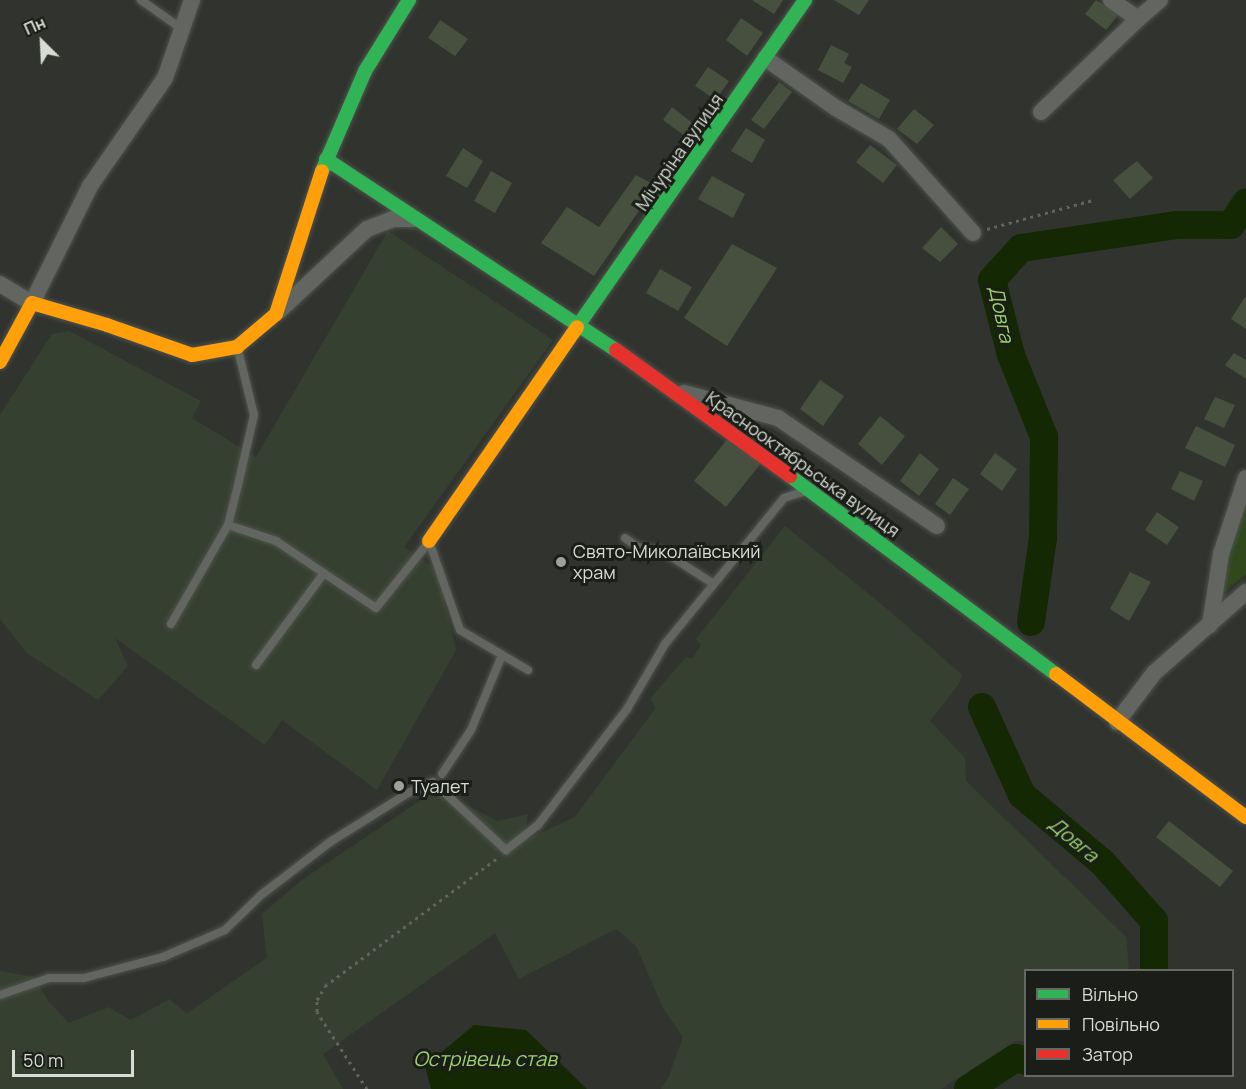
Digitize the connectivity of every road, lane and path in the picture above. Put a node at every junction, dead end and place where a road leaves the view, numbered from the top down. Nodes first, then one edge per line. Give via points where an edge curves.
1 (141, 0) edge
2 (192, 0) edge
3 (409, 0) edge
4 (805, 0) edge
5 (1111, 0) edge
6 (1160, 0) edge
7 (1138, 20) junction
8 (182, 29) junction
9 (765, 58) junction
10 (1041, 112) dead end
11 (326, 159) junction
12 (1093, 200) dead end
13 (414, 219) junction
14 (973, 233) joint
15 (0, 284) edge
16 (32, 303) junction
17 (276, 314) junction
18 (582, 325) junction
19 (237, 347) junction
20 (0, 362) edge
21 (672, 390) junction
22 (1246, 478) edge
23 (810, 490) junction
24 (228, 525) junction
25 (937, 526) dead end
26 (625, 538) dead end
27 (429, 541) junction
28 (324, 573) junction
29 (714, 584) junction
30 (1246, 592) edge
31 (171, 624) dead end
32 (1210, 625) junction
33 (502, 655) junction
34 (256, 665) dead end
35 (528, 670) dead end
36 (1118, 722) junction
37 (442, 774) dead end
38 (1246, 817) edge
39 (506, 850) junction
40 (0, 995) edge
41 (367, 1089) edge

1 - 8 lane
2 - 8 street
3 - 11 street via 365,71
4 - 9 street, Мічуріна вулиця
5 - 7 street
6 - 7 street
7 - 10 street
8 - 16 street via 165,78 90,186
9 - 14 street via 836,108 889,139
9 - 18 street, Мічуріна вулиця
11 - 13 street, Краснооктябрьська вулиця
11 - 17 street
12 - 14 path
13 - 17 street via 393,219 368,229
13 - 18 street, Краснооктябрьська вулиця
15 - 16 street
16 - 19 street via 192,355
16 - 20 street
17 - 19 street
18 - 21 street, Краснооктябрьська вулиця
18 - 27 street, Мічуріна вулиця
19 - 24 lane via 254,415
21 - 23 street, Краснооктябрьська вулиця
21 - 25 street via 778,418
22 - 32 street via 1221,554
23 - 29 lane via 784,498
23 - 36 street, Краснооктябрьська вулиця
24 - 28 lane via 276,541
24 - 31 lane
26 - 29 lane via 638,547 664,552
27 - 28 lane via 376,608
27 - 33 lane via 459,630
28 - 34 lane
29 - 39 lane via 665,644 627,710 538,825
30 - 32 street
32 - 36 street via 1154,672
33 - 35 lane
33 - 37 lane via 471,730
36 - 38 street, Краснооктябрьська вулиця
39 - 40 lane via 433,782 408,793 330,842 261,895 225,930 163,957 84,978 49,978
39 - 41 path via 325,986 317,1000 317,1012

